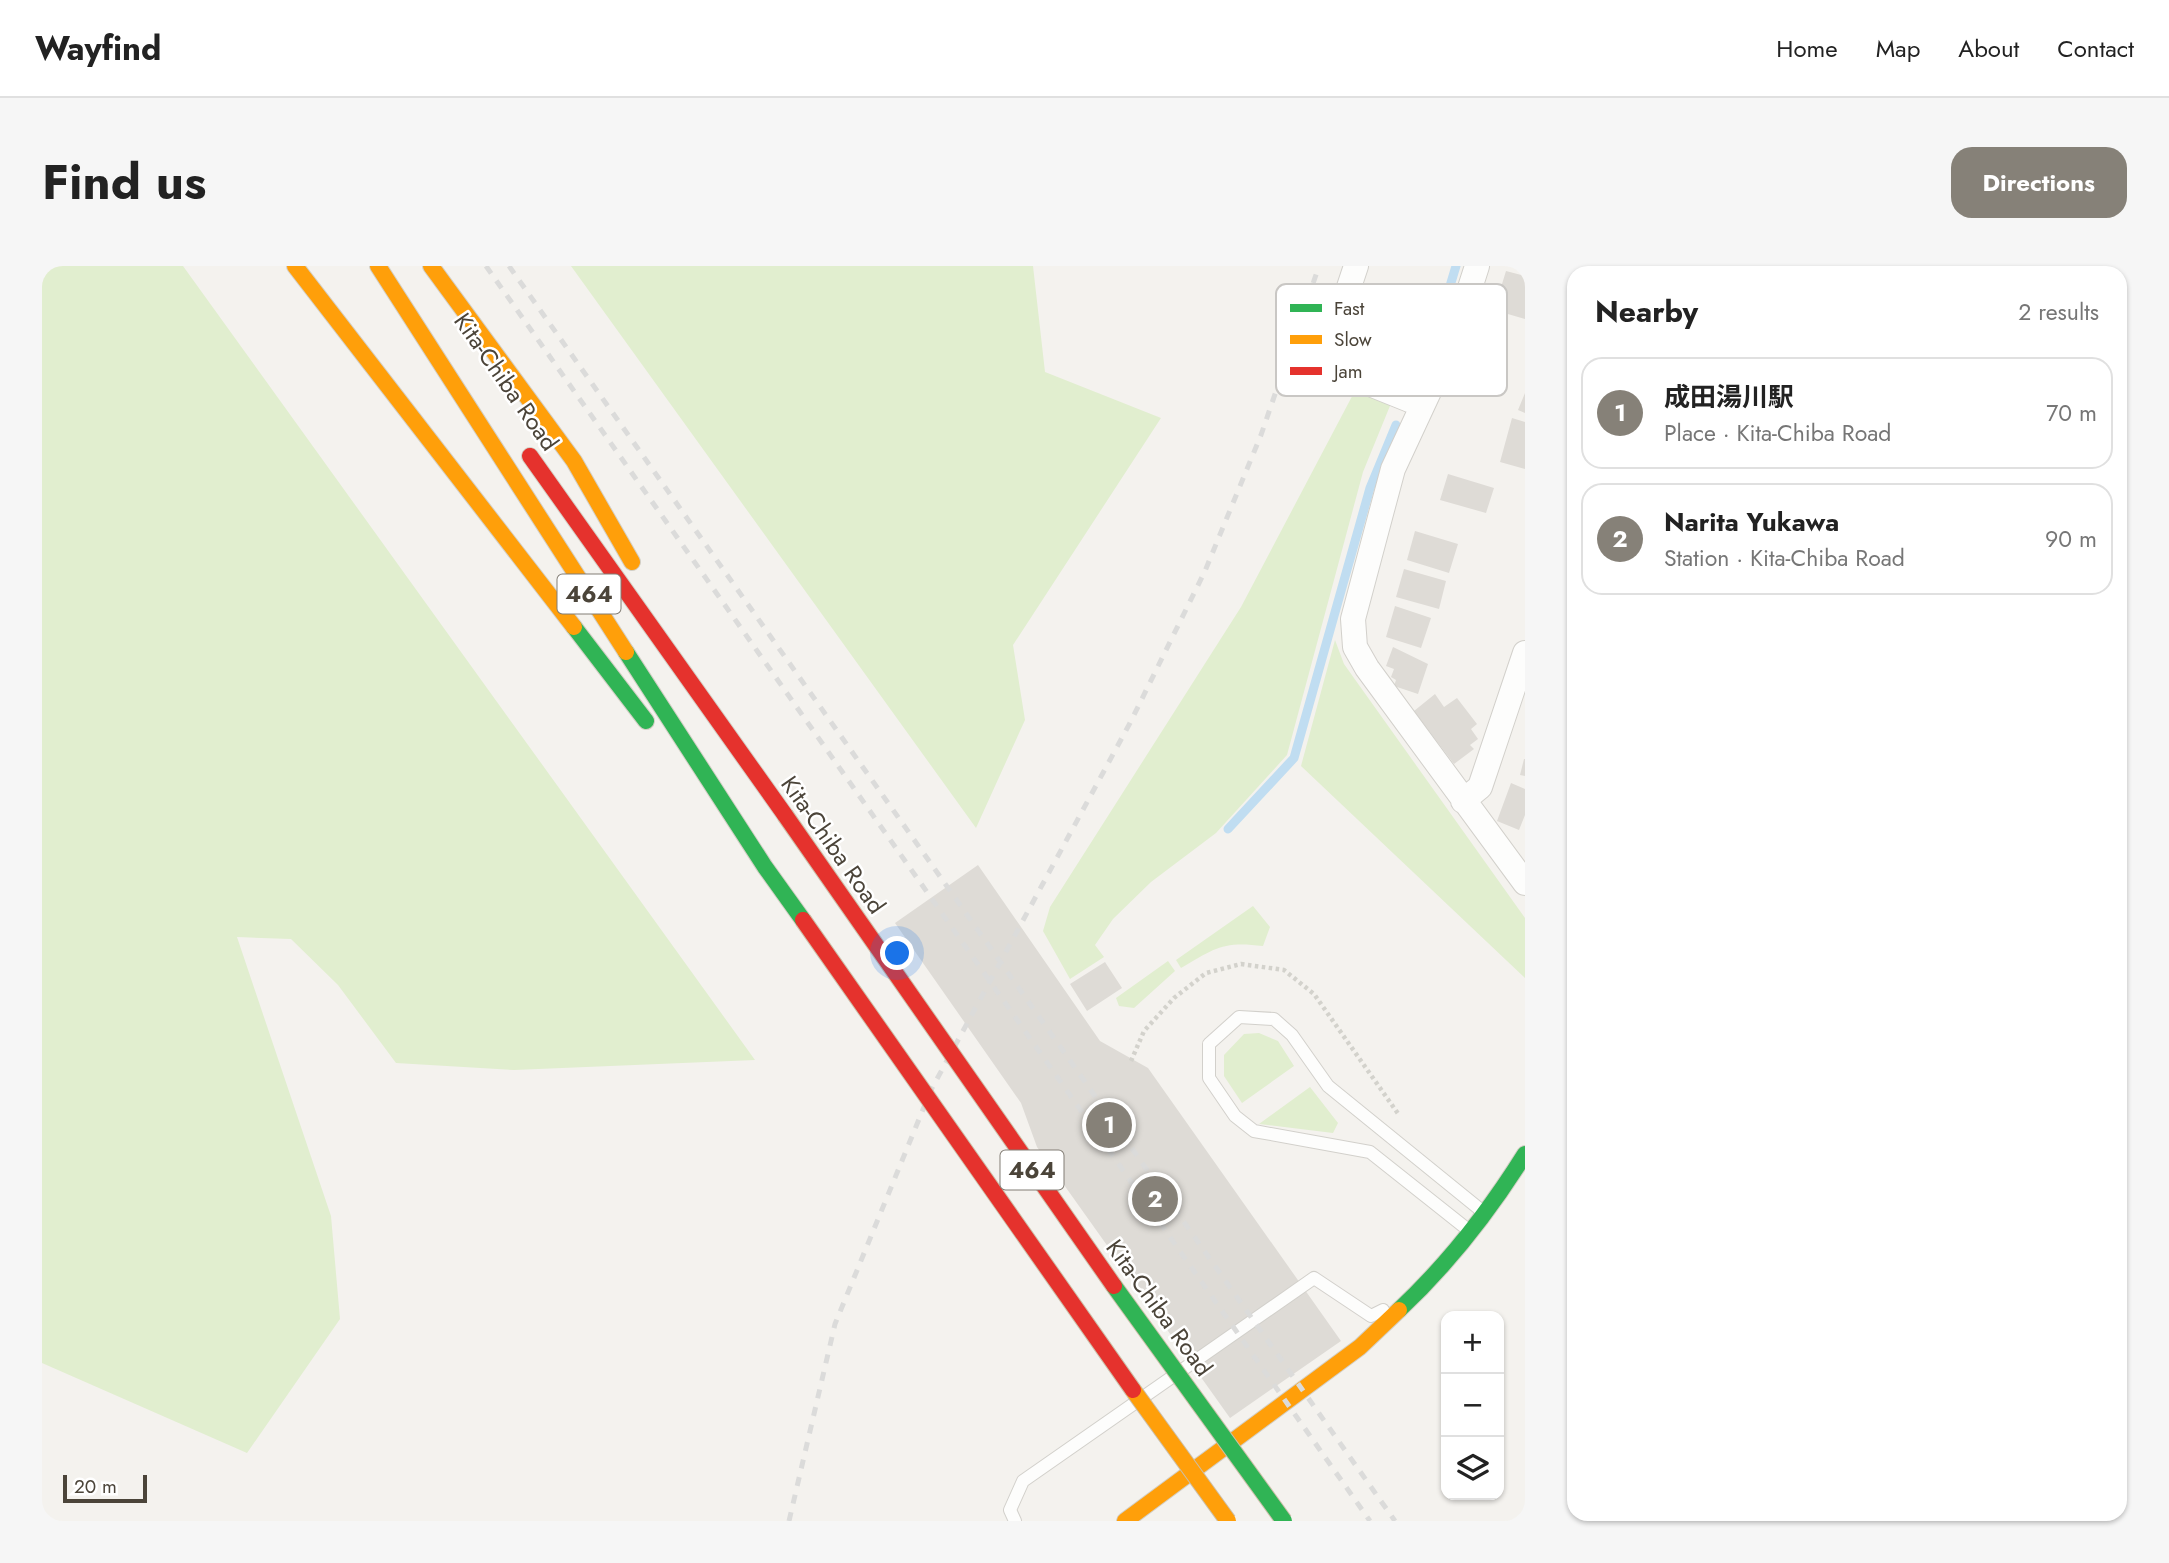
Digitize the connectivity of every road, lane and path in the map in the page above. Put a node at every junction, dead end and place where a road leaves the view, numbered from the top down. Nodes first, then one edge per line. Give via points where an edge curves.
1 (295, 266) edge
2 (378, 266) edge
3 (390, 266) edge
4 (431, 266) edge
5 (1356, 266) edge
6 (1478, 266) edge
7 (1350, 284) edge
8 (1472, 284) edge
9 (425, 309) dead end
10 (1400, 396) edge
11 (1426, 396) edge
12 (1422, 405) junction
13 (519, 442) dead end
14 (643, 580) dead end
15 (657, 604) dead end
16 (1525, 653) edge
17 (655, 732) dead end
18 (672, 753) dead end
19 (746, 759) junction
20 (1463, 801) junction
21 (765, 867) junction
22 (1525, 883) edge
23 (1525, 1154) edge
24 (1484, 1213) junction
25 (1470, 1232) junction
26 (1423, 1288) junction
27 (1015, 1521) edge
28 (1125, 1521) edge
29 (1228, 1521) edge
30 (1284, 1521) edge

1 - 17 main road
2 - 21 main road, Kita-Chiba Road / 464
3 - 9 main road, Kita-Chiba Road
4 - 14 main road via 574,461
5 - 7 street
6 - 8 street
10 - 12 street
11 - 12 street
12 - 20 street via 1385,500 1353,620 1355,647
13 - 19 main road, Kita-Chiba Road / 464
15 - 19 main road
16 - 20 street via 1480,787
18 - 21 main road
19 - 30 main road, Kita-Chiba Road / 464, bridge via 1061,1212
20 - 22 street
21 - 29 main road, Kita-Chiba Road / 464, bridge
23 - 24 main road
24 - 25 main road
24 - 25 lane via 1328,1086 1292,1035 1274,1019 1239,1017 1209,1044 1209,1078 1235,1116 1254,1131 1370,1152
25 - 26 main road
26 - 27 lane via 1371,1316 1314,1279 1023,1480 1010,1510
26 - 28 main road via 1360,1347

